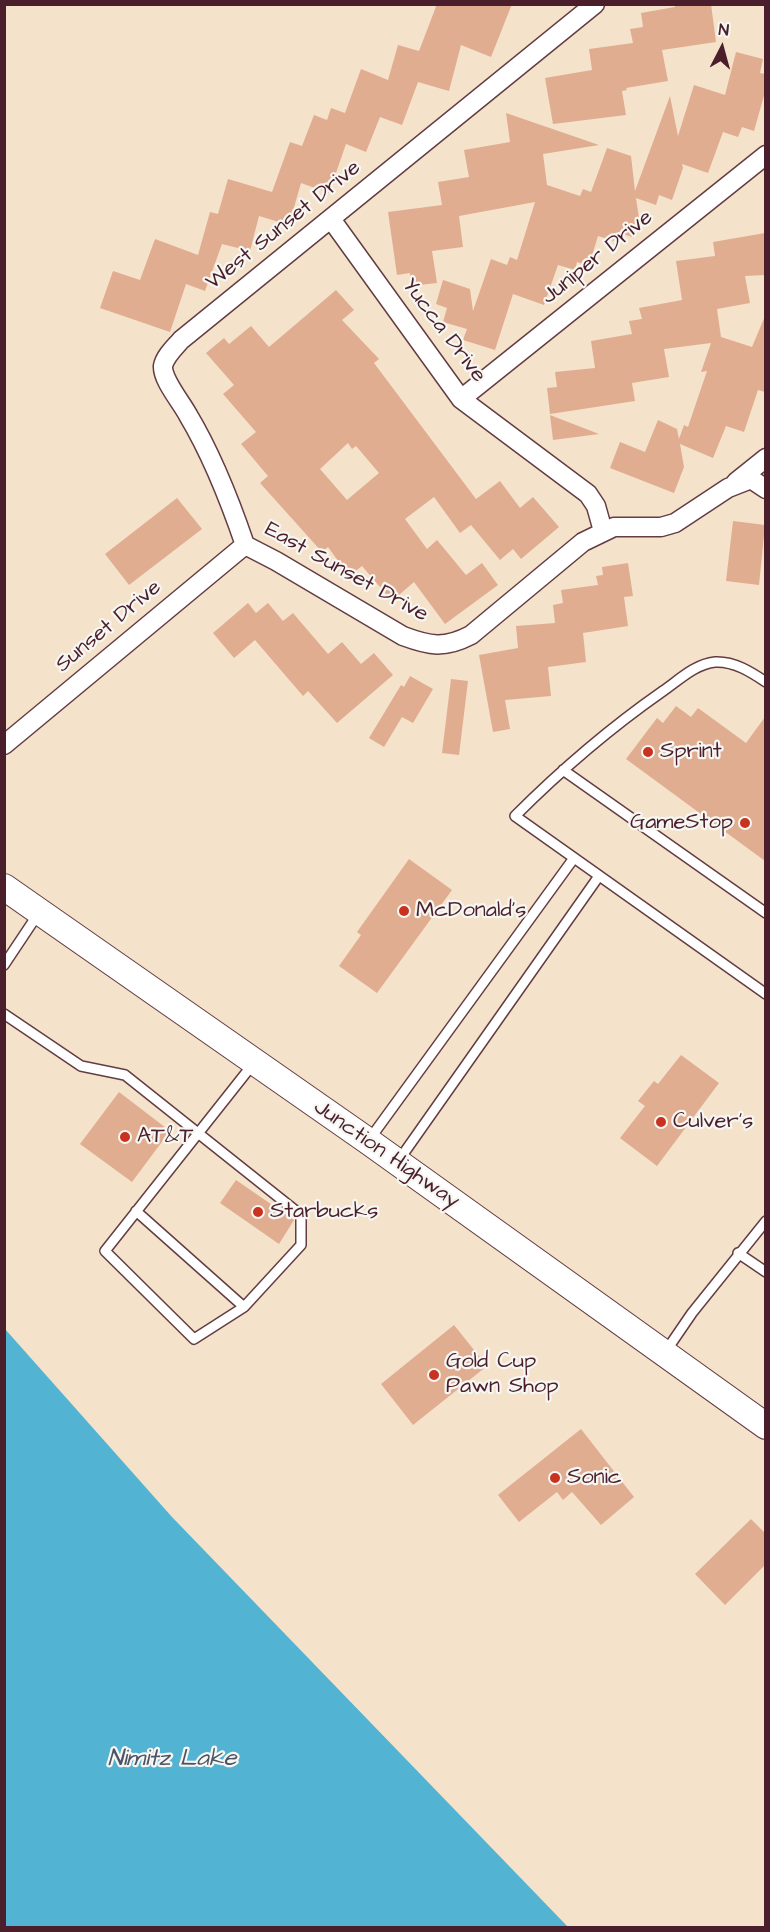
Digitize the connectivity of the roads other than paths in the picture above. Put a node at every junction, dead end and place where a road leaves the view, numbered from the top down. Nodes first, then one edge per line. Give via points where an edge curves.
1 (595, 4) edge
2 (765, 155) edge
3 (331, 219) junction
4 (461, 399) junction
5 (765, 458) edge
6 (728, 488) junction
7 (765, 489) edge
8 (603, 531) junction
9 (245, 545) junction
10 (765, 682) edge
11 (4, 745) edge
12 (563, 770) junction
13 (574, 858) junction
14 (599, 876) junction
15 (4, 887) edge
16 (40, 912) junction
17 (765, 914) edge
18 (4, 965) edge
19 (765, 994) edge
20 (4, 1014) edge
21 (254, 1062) junction
22 (199, 1133) junction
23 (368, 1141) junction
24 (397, 1162) junction
25 (136, 1211) junction
26 (765, 1221) edge
27 (738, 1253) junction
28 (765, 1272) edge
29 (244, 1307) junction
30 (665, 1353) junction
31 (765, 1426) edge

1 - 3 street, West Sunset Drive
2 - 4 street, Juniper Drive
3 - 4 street, Yucca Drive
3 - 9 street, West Sunset Drive via 181,340 163,367 165,378 205,447
4 - 8 street, Yucca Drive via 588,495 596,506
5 - 6 street
6 - 7 street, East Sunset Drive via 751,479
6 - 8 street, East Sunset Drive via 675,523
8 - 9 street, East Sunset Drive via 583,542 471,634 437,645 403,636
9 - 11 street, Sunset Drive
10 - 12 lane via 728,663 696,667
12 - 13 lane via 515,816
12 - 17 lane
13 - 14 lane
13 - 23 lane
14 - 19 lane
14 - 24 lane
15 - 16 main road, Junction Highway
16 - 18 lane
16 - 21 main road, Junction Highway
20 - 22 lane via 81,1066 125,1075
21 - 22 lane
21 - 23 main road, Junction Highway
22 - 25 lane
22 - 29 lane via 301,1215 301,1245
23 - 24 main road, Junction Highway
24 - 30 main road, Junction Highway
25 - 29 lane
25 - 29 lane via 105,1251 194,1339
26 - 27 lane
27 - 28 lane
27 - 30 lane
30 - 31 main road, Junction Highway

